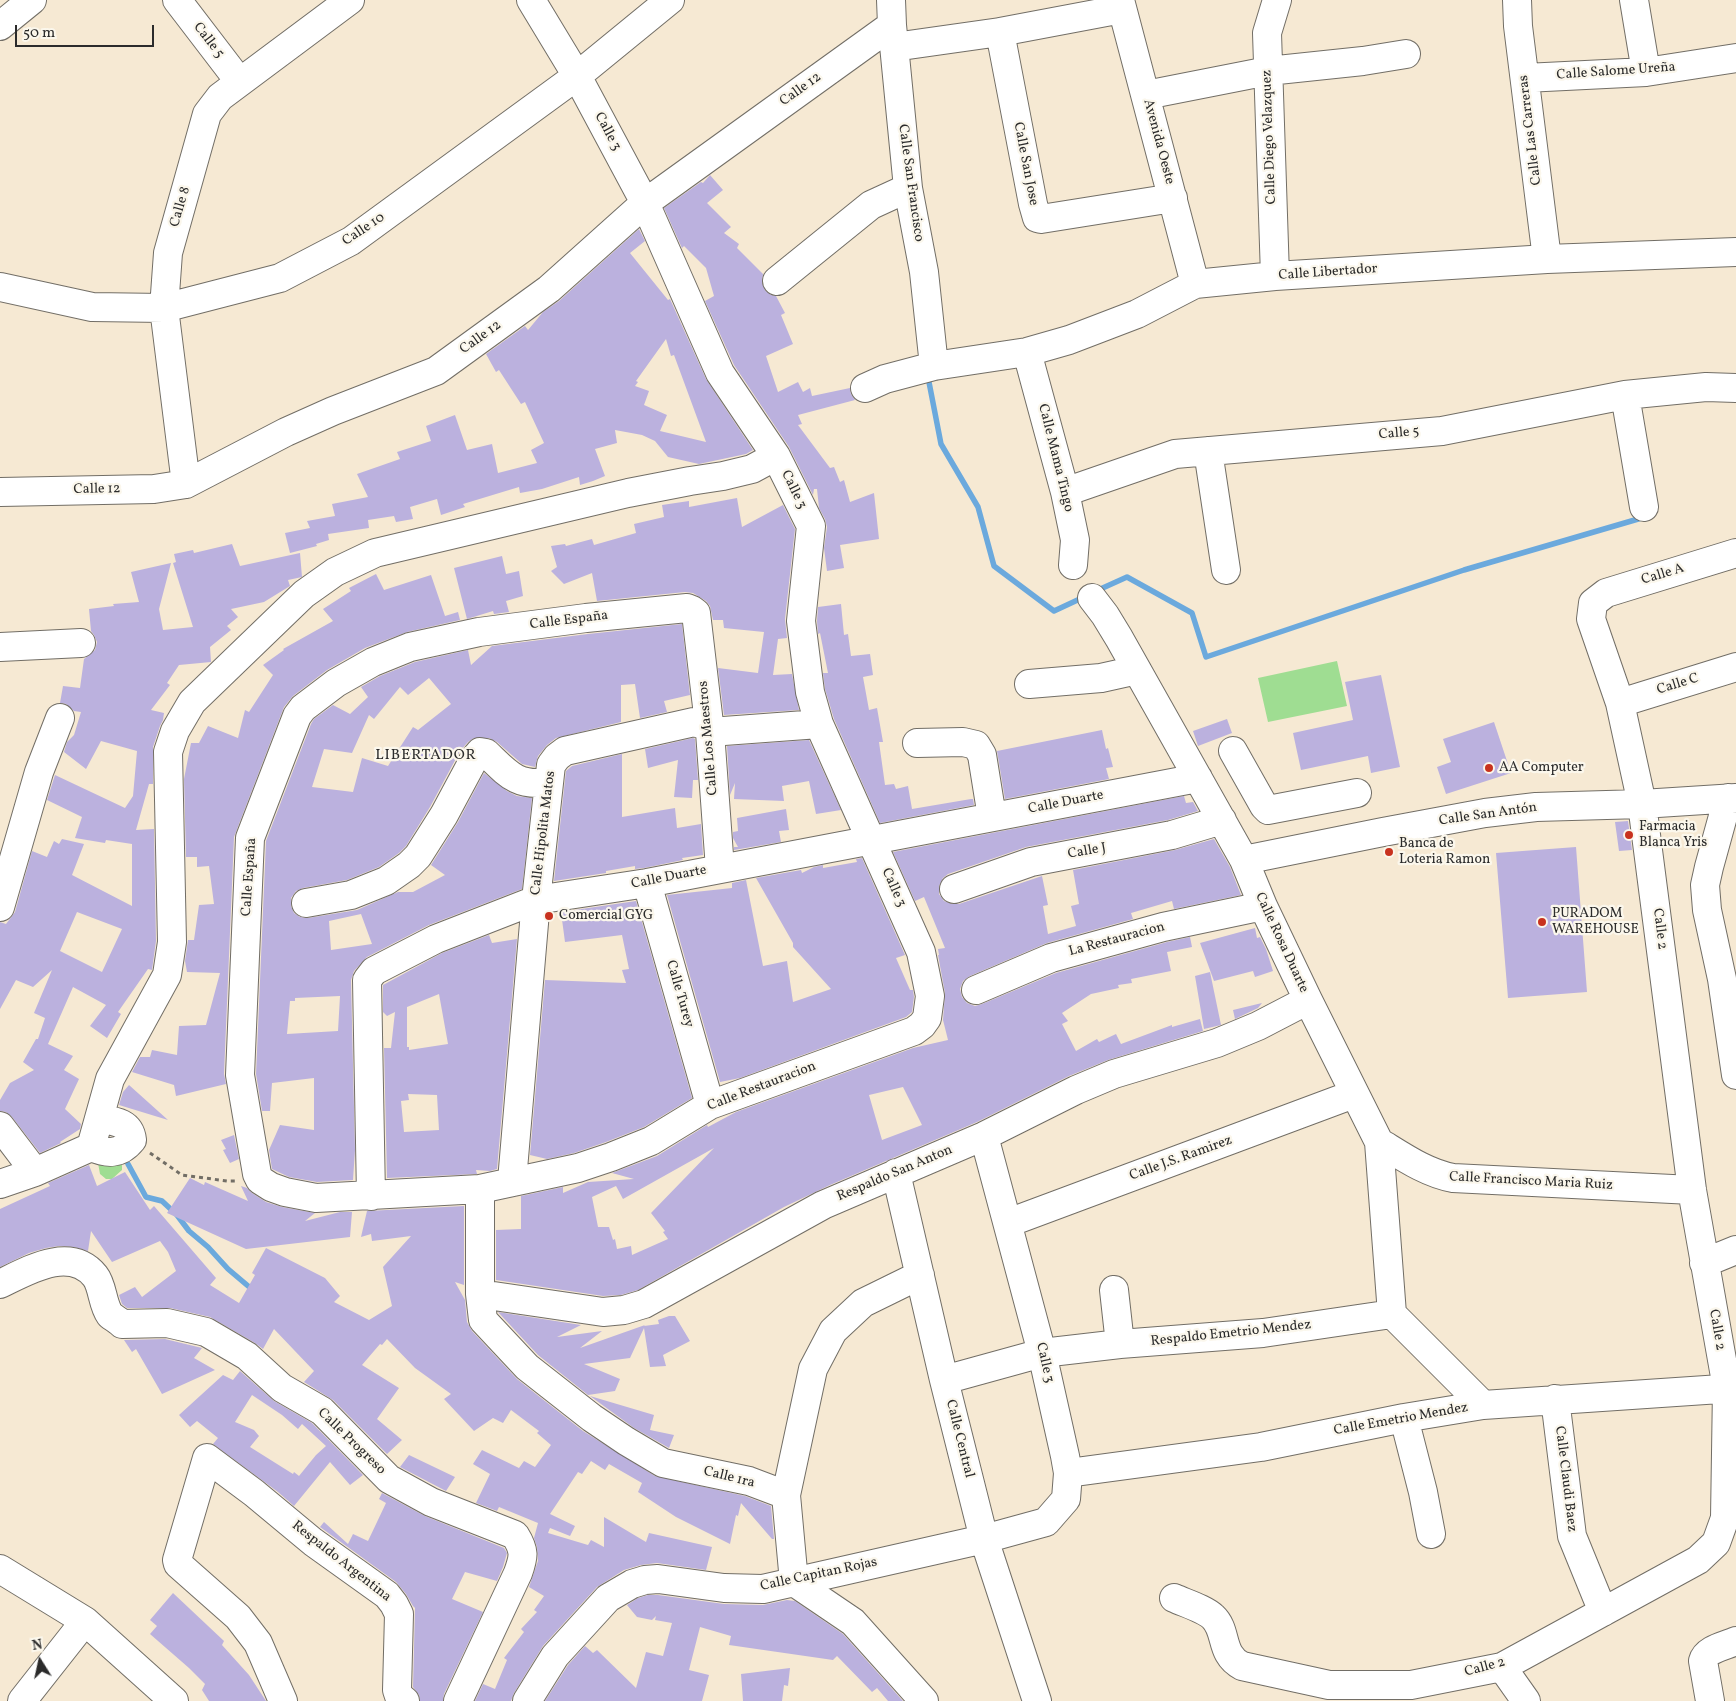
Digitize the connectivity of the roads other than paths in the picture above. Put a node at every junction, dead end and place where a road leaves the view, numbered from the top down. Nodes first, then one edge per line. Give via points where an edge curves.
1 (32, 0) edge
2 (177, 0) edge
3 (350, 0) edge
4 (532, 0) edge
5 (670, 0) edge
6 (1277, 0) edge
7 (1516, 0) edge
8 (1634, 0) edge
9 (1121, 5) edge
10 (892, 24) edge
11 (0, 26) edge
12 (1000, 32) junction
13 (1406, 54) dead end
14 (1736, 58) edge
15 (1268, 71) junction
16 (1646, 72) junction
17 (577, 76) junction
18 (1525, 78) junction
19 (239, 81) junction
20 (1146, 95) junction
21 (908, 188) junction
22 (1173, 198) junction
23 (645, 203) junction
24 (1736, 252) edge
25 (1547, 259) junction
26 (1275, 276) junction
27 (777, 281) dead end
28 (1195, 284) junction
29 (0, 286) edge
30 (164, 308) junction
31 (1027, 352) junction
32 (934, 366) junction
33 (865, 388) dead end
34 (1736, 388) edge
35 (1625, 395) junction
36 (1208, 451) junction
37 (776, 456) junction
38 (186, 484) junction
39 (0, 492) edge
40 (1065, 492) junction
41 (1644, 507) dead end
42 (1736, 553) edge
43 (1072, 565) dead end
44 (1226, 570) dead end
45 (1092, 598) dead end
46 (1593, 603) joint
47 (692, 610) joint
48 (81, 643) dead end
49 (0, 647) edge
50 (1736, 667) edge
51 (1137, 670) junction
52 (1029, 684) dead end
53 (1620, 703) junction
54 (60, 718) dead end
55 (819, 724) junction
56 (710, 732) junction
57 (917, 743) dead end
58 (1233, 751) dead end
59 (1198, 778) junction
60 (549, 782) junction
61 (1357, 793) dead end
62 (1732, 798) edge
63 (1642, 804) junction
64 (1283, 808) junction
65 (992, 817) junction
66 (1222, 820) junction
67 (872, 840) junction
68 (1297, 850) junction
69 (1244, 860) junction
70 (720, 869) junction
71 (647, 883) junction
72 (954, 889) dead end
73 (536, 900) junction
74 (306, 903) dead end
75 (1263, 906) junction
76 (0, 908) edge
77 (976, 990) dead end
78 (1308, 1000) junction
79 (927, 1018) joint
80 (1736, 1075) edge
81 (1354, 1094) junction
82 (710, 1105) junction
83 (100, 1119) junction
84 (0, 1126) edge
85 (984, 1136) junction
86 (1378, 1142) junction
87 (91, 1147) junction
88 (36, 1172) junction
89 (896, 1173) junction
90 (512, 1181) junction
91 (0, 1184) edge
92 (1692, 1190) junction
93 (371, 1196) junction
94 (480, 1201) junction
95 (1008, 1223) junction
96 (1736, 1250) edge
97 (1704, 1263) junction
98 (920, 1275) junction
99 (0, 1284) edge
100 (1114, 1290) dead end
101 (480, 1294) junction
102 (1392, 1314) junction
103 (1120, 1344) junction
104 (1042, 1352) junction
105 (944, 1380) junction
106 (1731, 1388) edge
107 (1555, 1399) junction
108 (1483, 1405) junction
109 (1404, 1418) junction
110 (1068, 1473) junction
111 (786, 1495) junction
112 (1431, 1534) dead end
113 (984, 1539) junction
114 (0, 1569) edge
115 (794, 1582) junction
116 (1174, 1598) dead end
117 (1603, 1612) junction
118 (85, 1621) junction
119 (1736, 1641) edge
120 (1502, 1667) junction
121 (1411, 1693) edge
122 (22, 1701) edge
123 (174, 1701) edge
124 (283, 1701) edge
125 (405, 1701) edge
126 (458, 1701) edge
127 (527, 1701) edge
128 (924, 1701) edge
129 (1037, 1701) edge
130 (1526, 1701) edge
131 (1710, 1701) edge

1 - 11 street
2 - 19 street, Calle 5
3 - 19 street, Calle 8
4 - 17 street, Calle 3
5 - 17 street, Calle 10
6 - 15 street, Calle Diego Velazquez via 1267,33
7 - 18 street, Calle Las Carreras
8 - 16 street
9 - 12 street, Calle 12
9 - 20 street, Avenida Oeste
10 - 12 street, Calle 12
10 - 21 street, Calle San Francisco
10 - 23 street, Calle 12
12 - 22 street, Calle San Jose via 1037,218
13 - 15 street
14 - 16 street, Calle Salome Ureña
15 - 20 street
15 - 26 street, Calle Diego Velazquez
16 - 18 street, Calle Salome Ureña
17 - 23 street, Calle 3
17 - 30 street, Calle 10 via 351,241 280,278
18 - 25 street, Calle Las Carreras
19 - 30 street, Calle 8 via 220,97 207,114 168,254
20 - 22 street, Avenida Oeste
21 - 27 street via 871,205
21 - 32 street, Calle San Francisco via 924,272
22 - 28 street, Avenida Oeste
23 - 37 street, Calle 3 via 720,372
23 - 38 street, Calle 12 via 549,289 436,371 286,432
24 - 25 street, Calle Libertador
25 - 26 street, Calle Libertador
26 - 28 street, Calle Libertador
28 - 31 street, Calle Libertador via 1137,314
29 - 30 street, Calle 10 via 92,307
30 - 38 street, Calle 8
31 - 32 street, Calle Libertador
31 - 40 street, Calle Mama Tingo
32 - 33 street, Calle Libertador
34 - 35 street, Calle 5 via 1706,387
35 - 36 street, Calle 5 via 1442,431
35 - 41 street
36 - 40 street, Calle 5 via 1175,454
36 - 44 street
37 - 55 street, Calle 3 via 811,526 801,621 810,692
37 - 83 street via 752,469 628,493 375,554 335,572 304,594 192,702 175,731 168,752 172,942 167,975 110,1079
38 - 39 street, Calle 12 via 154,489
40 - 43 street, Calle Mama Tingo via 1075,540
42 - 46 street, Calle A via 1606,593
45 - 51 street, Calle Rosa Duarte
46 - 53 street, Calle 2 via 1591,619
47 - 56 street, Calle Los Maestros via 696,613
47 - 93 street, Calle España via 576,619 479,632 410,647 373,662 336,683 297,716 250,838 240,1075 260,1180 285,1192 316,1198
48 - 49 street
50 - 53 street, Calle C
51 - 52 street via 1101,678
51 - 59 street, Calle Rosa Duarte
53 - 63 street, Calle 2
54 - 76 street via 39,772
55 - 56 street, Calle Hipolita Matos
55 - 67 street, Calle 3
56 - 60 street, Calle Hipolita Matos via 704,725 694,722 565,751 551,765
56 - 70 street, Calle Los Maestros
57 - 65 street via 963,742 976,745 982,755
58 - 64 street via 1264,806 1268,810
59 - 65 street, Calle Duarte
59 - 66 street, Calle Rosa Duarte
60 - 73 street, Calle Hipolita Matos
60 - 74 street via 523,783 486,753 480,752 444,815 410,865 386,881 351,895
61 - 64 street
62 - 63 street, Calle San Antón
62 - 80 street via 1705,885
63 - 68 street, Calle San Antón via 1485,813
63 - 92 street, Calle 2
64 - 68 street
65 - 67 street, Calle Duarte
66 - 69 street, Calle Rosa Duarte
66 - 72 street, Calle J via 1172,835 1031,862
67 - 70 street, Calle Duarte
67 - 79 street, Calle 3 via 921,952 930,996
68 - 69 street, Calle San Antón
69 - 75 street, Calle Rosa Duarte
70 - 71 street, Calle Duarte
71 - 73 street, Calle Duarte
71 - 82 street, Calle Turey
73 - 90 street, Calle Hipolita Matos
73 - 93 street, Calle Duarte via 436,939 374,971 367,980
75 - 77 street, La Restauracion via 1051,958
75 - 78 street, Calle Rosa Duarte
78 - 81 street, Calle Rosa Duarte
78 - 85 street, Respaldo San Anton via 1217,1043 1114,1074
79 - 82 street, Calle Restauracion via 914,1031
81 - 86 street, Calle Rosa Duarte
81 - 95 street, Calle J.S. Ramirez
82 - 90 street, Calle Restauracion via 651,1141 611,1157 578,1168
83 - 87 street
83 - 87 street via 127,1126 132,1140 121,1150 112,1152
84 - 88 street
85 - 89 street, Respaldo San Anton
85 - 95 street, Calle 3
86 - 92 street, Calle Francisco Maria Ruiz via 1429,1171 1453,1178
86 - 102 street, Calle Rosa Duarte
87 - 88 street
88 - 91 street
89 - 98 street, Calle Central
89 - 101 street, Respaldo San Anton via 823,1205 644,1304 624,1310 603,1312
90 - 94 street, Calle Restauracion
92 - 97 street, Calle 2
93 - 94 street
94 - 101 street
95 - 104 street, Calle 3
96 - 97 street
97 - 106 street, Calle 2
98 - 105 street, Calle Central
98 - 111 street via 863,1303 832,1331 813,1369
99 - 126 street, Calle Progreso via 36,1267 61,1261 80,1264 95,1276 110,1314 122,1324 167,1323 206,1332 247,1356 282,1388 322,1411 388,1479 431,1502 515,1535 524,1556
100 - 103 street
101 - 111 street, Calle 1ra via 484,1320 527,1367 598,1423 663,1463 749,1481
102 - 103 street, Respaldo Emetrio Mendez via 1263,1334
102 - 108 street
103 - 104 street, Respaldo Emetrio Mendez
104 - 105 street, Respaldo Emetrio Mendez
104 - 110 street, Calle 3
105 - 113 street, Calle Central
106 - 107 street, Calle Emetrio Mendez
106 - 117 street, Calle 2 via 1725,1518 1716,1543 1698,1560
107 - 108 street, Calle Emetrio Mendez
107 - 117 street, Calle Claudi Baez via 1572,1536
108 - 109 street, Calle Emetrio Mendez
109 - 110 street, Calle Emetrio Mendez via 1261,1447
109 - 112 street
110 - 113 street, Calle 3 via 1066,1499 1046,1522
111 - 115 street
113 - 115 street, Calle Capitan Rojas
113 - 129 street, Calle Central
114 - 118 street
115 - 127 street, Calle Capitan Rojas via 763,1588 724,1588 658,1579 632,1584 608,1598 555,1656
115 - 128 street via 853,1622
116 - 121 street, Calle 2 via 1212,1616 1218,1623 1229,1656 1242,1666 1329,1685
117 - 120 street, Calle 2
118 - 122 street
118 - 123 street
119 - 131 street via 1704,1656 1702,1661
120 - 121 street, Calle 2
120 - 130 street
124 - 125 street, Respaldo Argentina via 258,1643 238,1616 178,1564 207,1458 313,1542 387,1595 399,1614 397,1690

